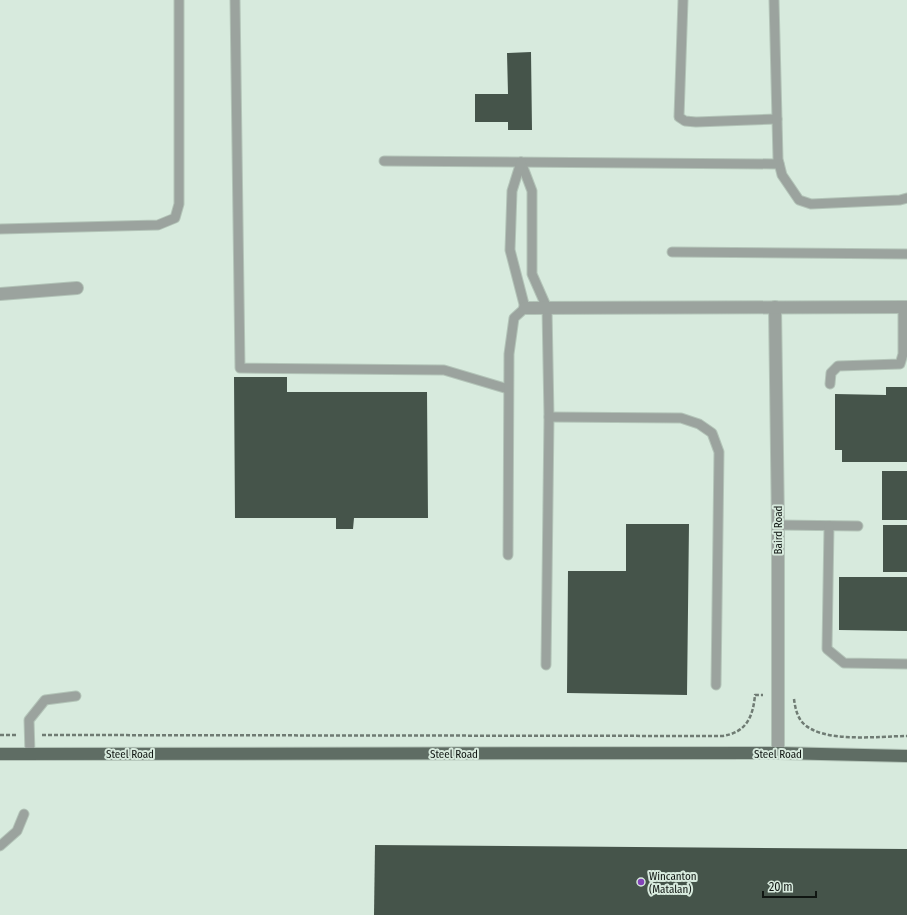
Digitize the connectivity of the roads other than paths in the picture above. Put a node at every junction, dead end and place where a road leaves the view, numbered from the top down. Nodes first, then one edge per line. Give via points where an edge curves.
1 (179, 0) edge
2 (235, 0) edge
3 (683, 0) edge
4 (774, 0) edge
5 (777, 119) junction
6 (384, 161) dead end
7 (521, 162) junction
8 (779, 164) junction
9 (907, 198) edge
10 (0, 229) edge
11 (672, 252) dead end
12 (907, 254) edge
13 (77, 288) dead end
14 (0, 294) edge
15 (775, 307) junction
16 (905, 307) edge
17 (525, 308) junction
18 (547, 308) junction
19 (830, 384) dead end
20 (508, 389) junction
21 (549, 417) junction
22 (778, 525) junction
23 (829, 526) junction
24 (858, 526) dead end
25 (508, 555) dead end
26 (907, 664) edge
27 (546, 665) dead end
28 (716, 685) dead end
29 (76, 696) dead end
30 (778, 753) junction
31 (0, 754) edge
32 (30, 754) junction
33 (907, 756) edge
34 (24, 814) dead end
35 (0, 846) edge

1 - 10 lane via 179,204 175,218 158,225
2 - 20 lane via 240,368 444,370
3 - 5 lane via 679,117 685,122
4 - 5 lane
5 - 8 lane
6 - 7 lane
7 - 8 lane
7 - 17 lane via 512,191 510,250
7 - 18 lane via 532,192 532,274
8 - 9 lane via 782,175 798,200 805,203
11 - 12 lane
13 - 14 street
15 - 16 street
15 - 18 street
15 - 22 street, Baird Road
16 - 19 lane via 903,354 900,364 838,366 831,373
17 - 18 street
17 - 20 lane via 514,318
18 - 21 lane
20 - 25 lane
21 - 27 lane
21 - 28 lane via 681,418 699,424 712,433 719,452
22 - 23 lane
22 - 30 street, Baird Road
23 - 24 lane
23 - 26 lane via 827,649 844,663
29 - 32 lane via 45,700 29,720
30 - 32 main road, Steel Road
30 - 33 main road, Steel Road
31 - 32 main road, Steel Road
34 - 35 lane via 17,831

